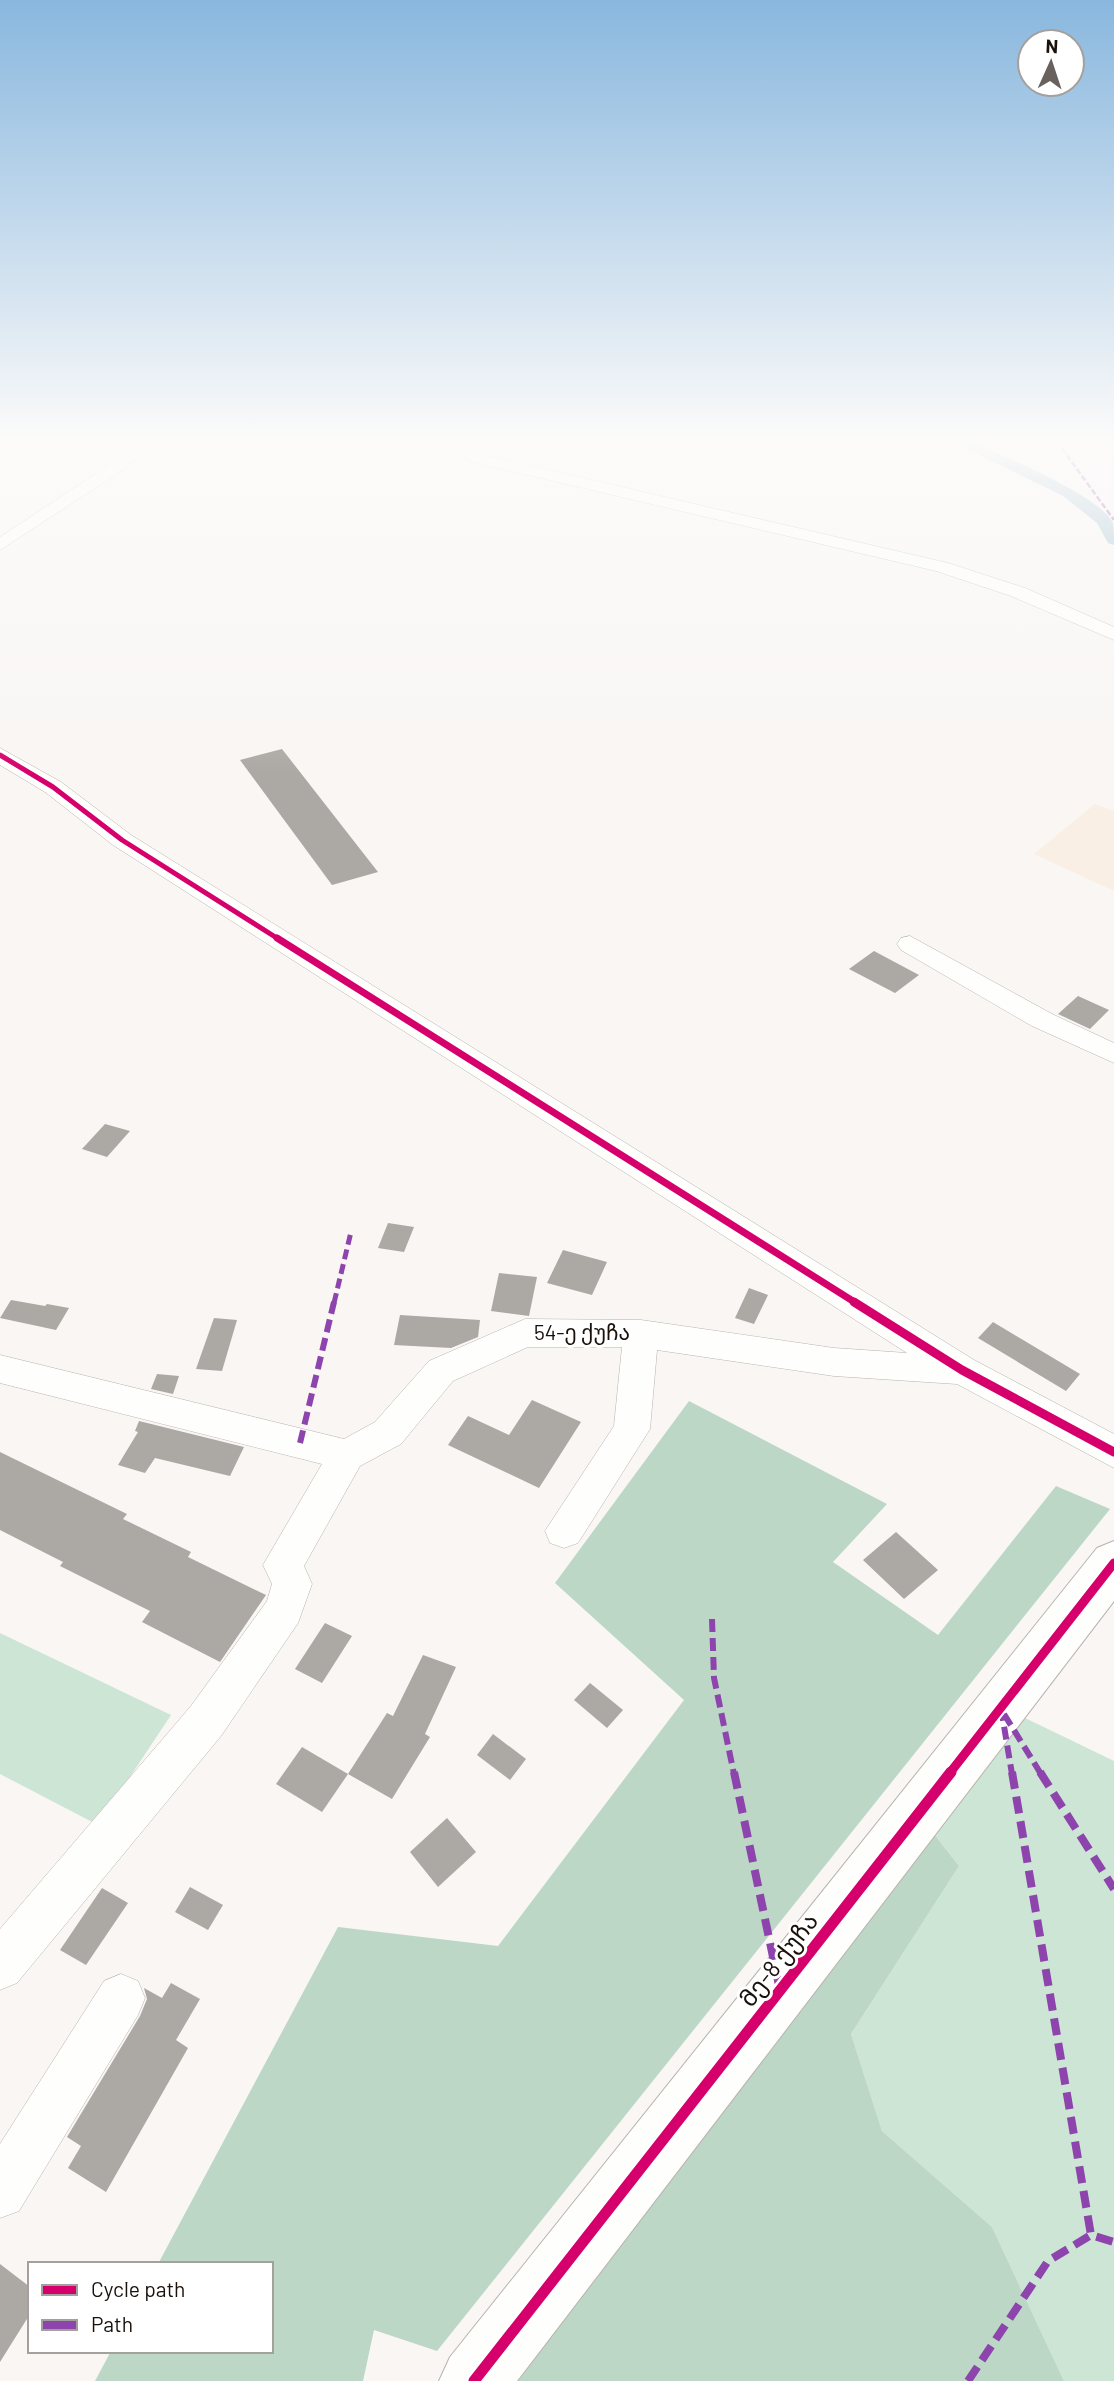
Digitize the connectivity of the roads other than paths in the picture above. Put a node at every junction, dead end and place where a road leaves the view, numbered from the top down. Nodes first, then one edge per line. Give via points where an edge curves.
1 (874, 551) edge
2 (1114, 634) edge
3 (0, 755) edge
4 (910, 944) dead end
5 (1114, 1054) edge
6 (641, 1334) junction
7 (0, 1369) edge
8 (962, 1370) junction
9 (1114, 1452) edge
10 (347, 1455) junction
11 (564, 1531) dead end
12 (1114, 1563) edge
13 (0, 1966) edge
14 (121, 1998) dead end
15 (0, 2192) edge
16 (474, 2381) edge

1 - 2 street via 1018,592
3 - 8 street via 122,840
4 - 5 street via 1042,1020
6 - 8 street, 54-ე ქუჩა via 834,1362
6 - 10 street, 54-ე ქუჩა via 525,1333 441,1371 388,1433
6 - 11 street via 632,1429
7 - 10 street
8 - 9 street
10 - 13 street via 283,1565 292,1584 284,1610 206,1721
12 - 16 street, მე-8 ქუჩა
14 - 15 street

